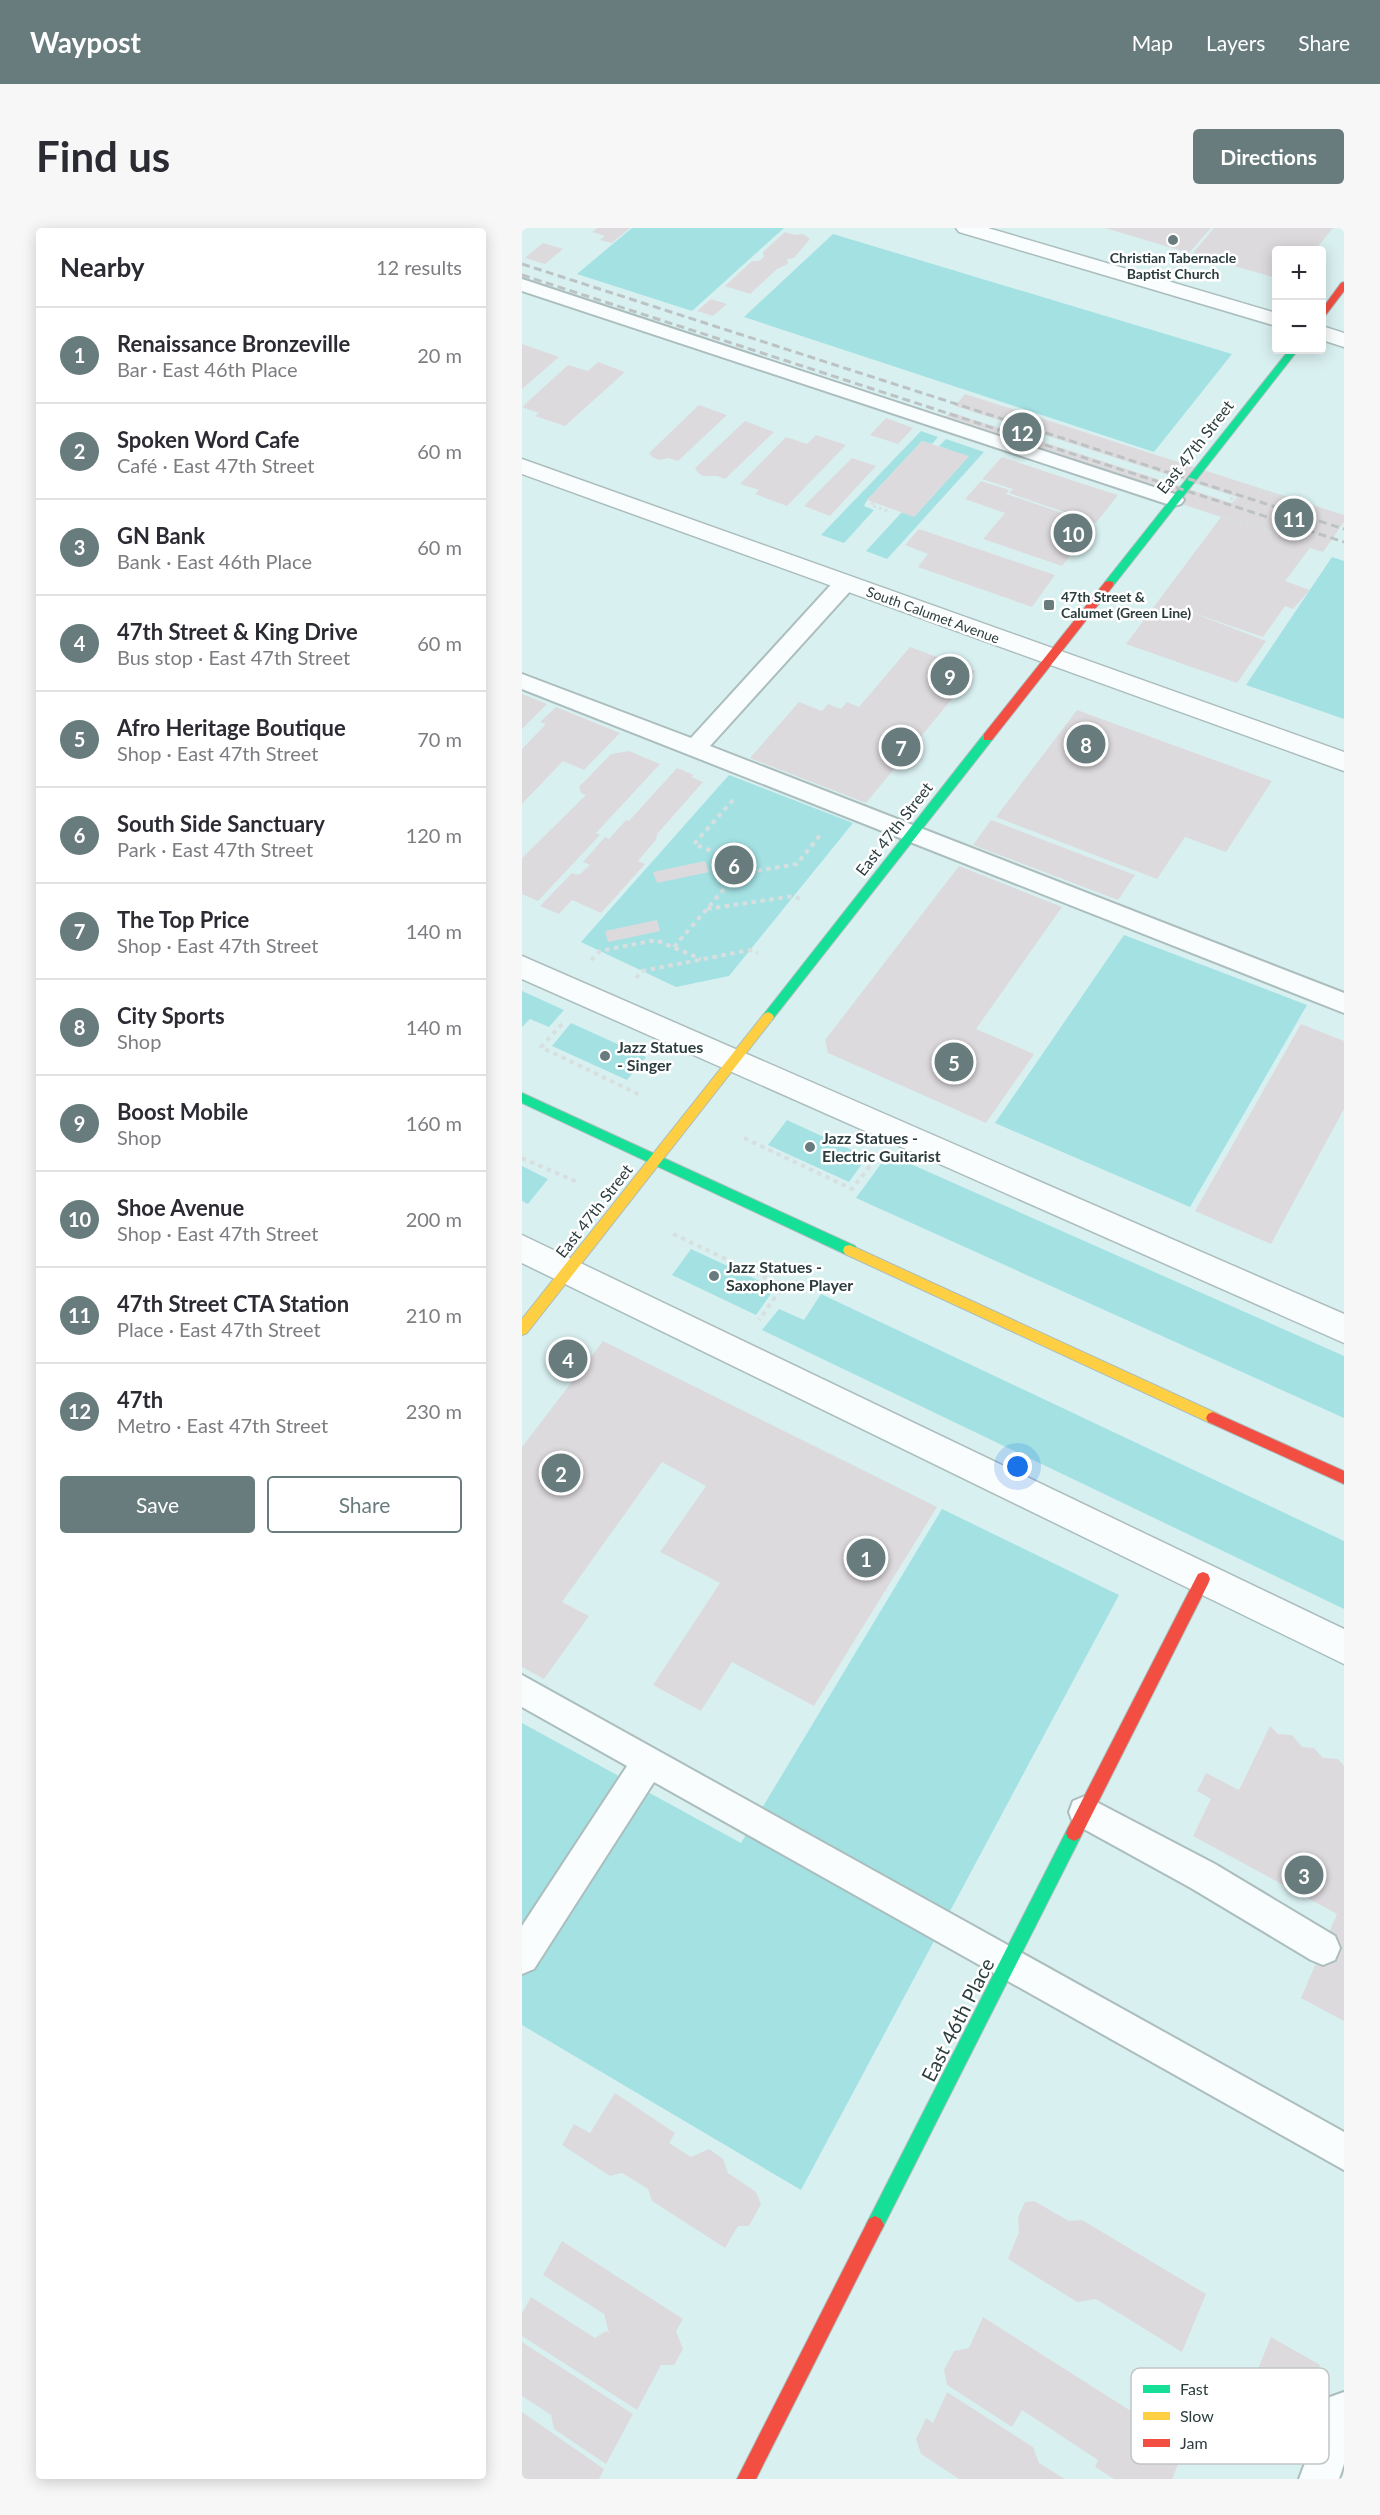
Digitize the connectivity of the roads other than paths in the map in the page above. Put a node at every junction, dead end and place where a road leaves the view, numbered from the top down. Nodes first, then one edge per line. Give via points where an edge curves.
1 (966, 228) edge
2 (522, 285) edge
3 (1344, 285) edge
4 (1326, 309) edge
5 (1272, 319) edge
6 (1326, 334) edge
7 (1344, 340) edge
8 (1290, 354) edge
9 (522, 466) edge
10 (1174, 500) junction
11 (845, 583) junction
12 (1051, 657) junction
13 (522, 681) edge
14 (694, 749) junction
15 (1344, 762) edge
16 (910, 835) junction
17 (522, 967) edge
18 (1344, 1004) edge
19 (733, 1061) junction
20 (522, 1098) edge
21 (656, 1159) junction
22 (522, 1248) edge
23 (568, 1270) junction
24 (522, 1329) edge
25 (1344, 1329) edge
26 (1344, 1478) edge
27 (1203, 1579) junction
28 (1344, 1647) edge
29 (522, 1690) edge
30 (649, 1761) junction
31 (1085, 1812) junction
32 (1323, 1948) dead end
33 (522, 1957) edge
34 (1009, 1962) junction
35 (1344, 2152) edge
36 (1344, 2411) edge
37 (1329, 2450) edge
38 (1324, 2464) edge
39 (746, 2479) edge
40 (1318, 2479) edge

1 - 5 street
2 - 10 lane
3 - 4 main road
6 - 7 street
8 - 10 main road, East 47th Street
9 - 11 street, South Calumet Avenue
10 - 12 main road, East 47th Street
11 - 12 street, South Calumet Avenue
11 - 14 lane
12 - 15 street, South Calumet Avenue
12 - 16 main road, East 47th Street
13 - 14 lane
14 - 16 lane
16 - 18 lane
16 - 19 main road, East 47th Street
17 - 19 street
19 - 21 main road, East 47th Street
19 - 25 street
20 - 21 main road
21 - 23 main road, East 47th Street
21 - 26 main road
22 - 23 street
23 - 24 main road, East 47th Street
23 - 27 street
27 - 28 street
27 - 31 main road, East 46th Place
29 - 30 lane
30 - 33 lane
30 - 34 lane
31 - 32 lane
31 - 34 main road, East 46th Place
34 - 35 lane
34 - 39 main road, East 46th Place
36 - 37 lane
38 - 40 lane

